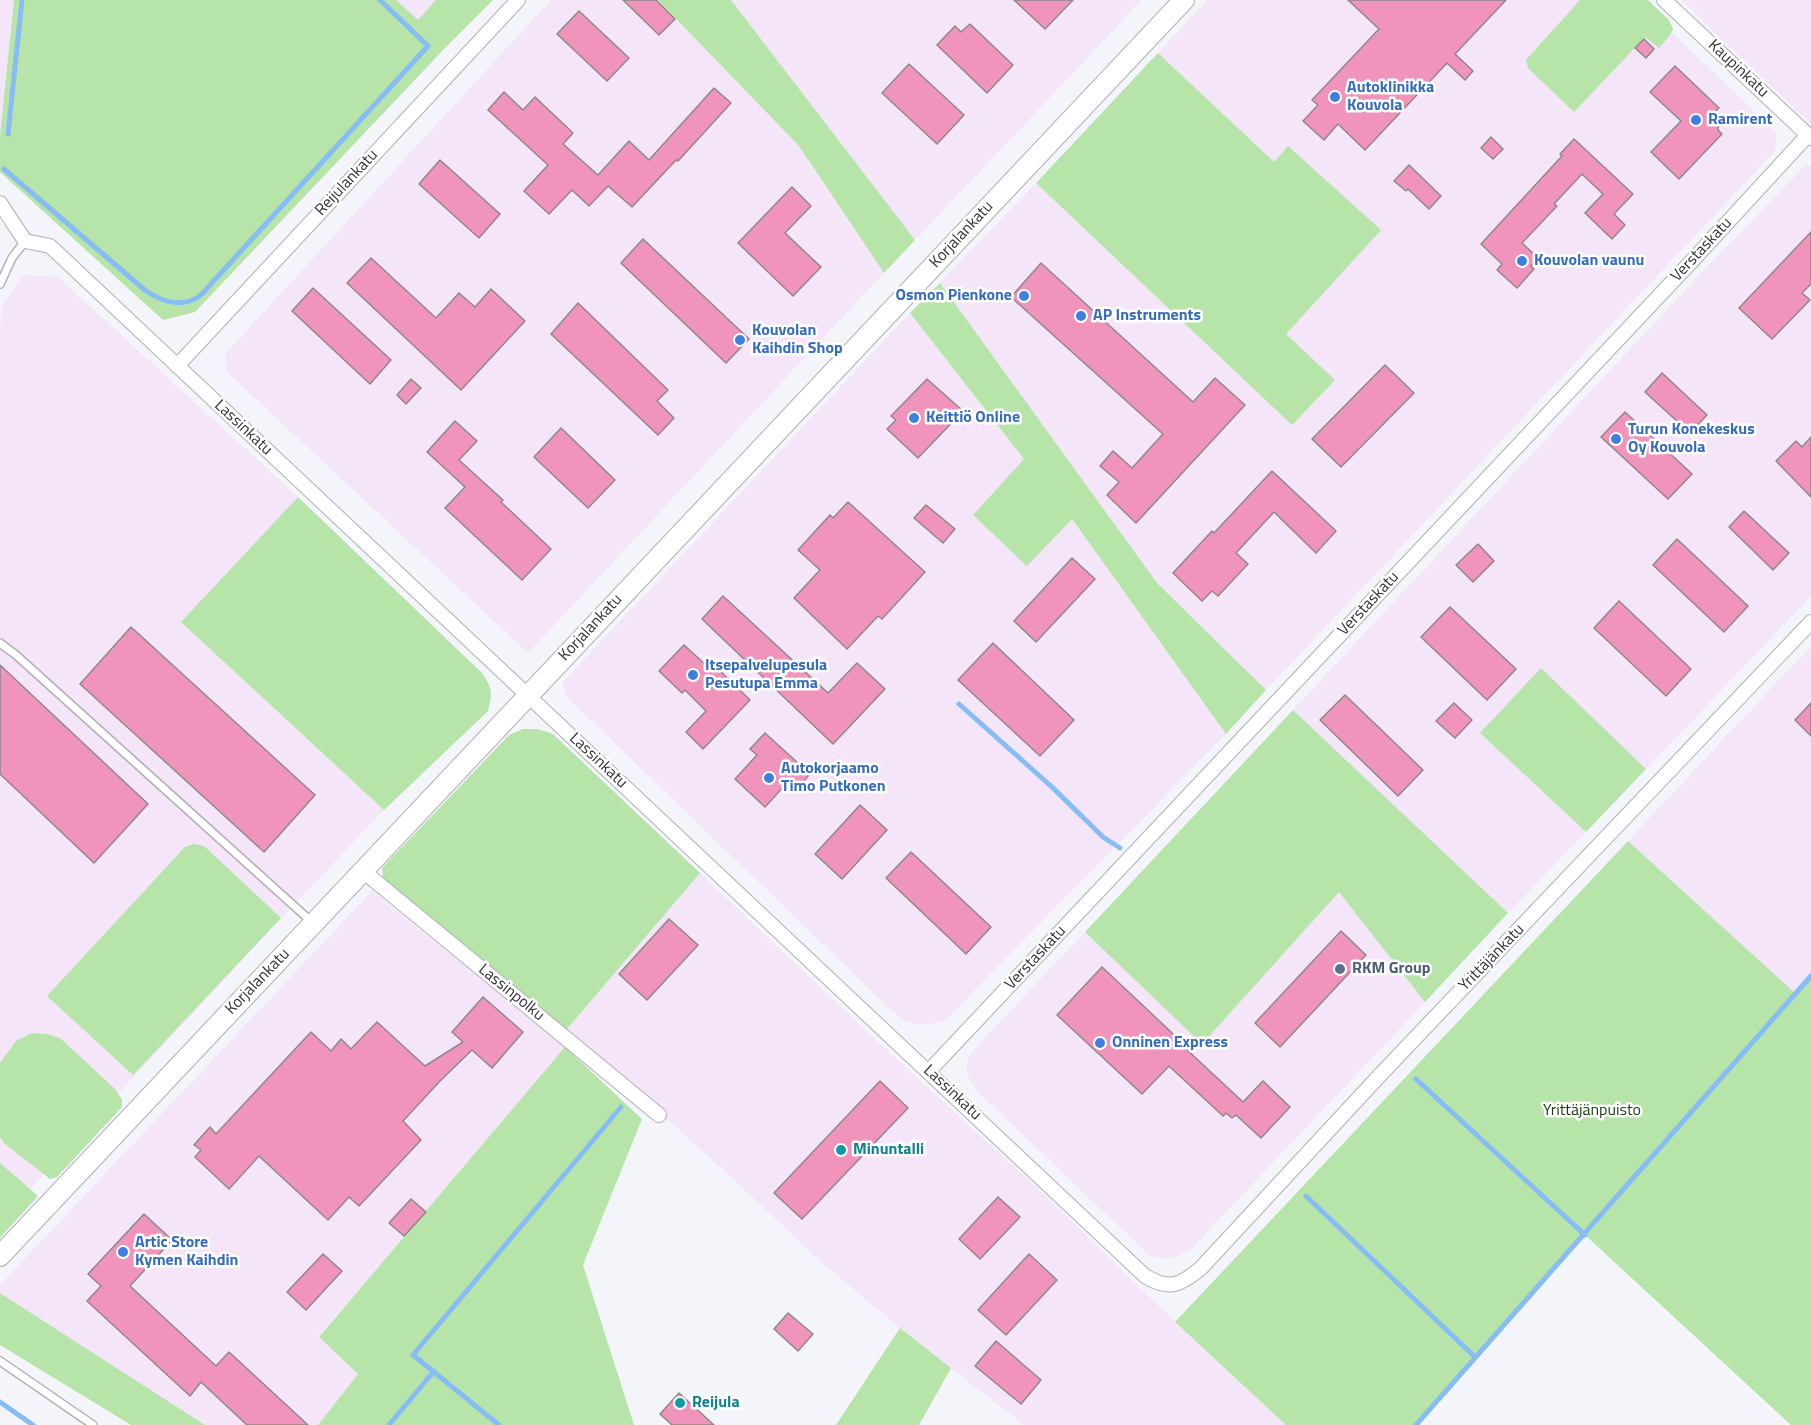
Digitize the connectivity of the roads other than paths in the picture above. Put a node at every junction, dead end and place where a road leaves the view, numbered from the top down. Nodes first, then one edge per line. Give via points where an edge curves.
1 (518, 0) edge
2 (1184, 0) edge
3 (1664, 0) edge
4 (1809, 137) edge
5 (0, 203) edge
6 (25, 241) junction
7 (0, 284) edge
8 (177, 366) junction
9 (1811, 622) edge
10 (0, 643) edge
11 (528, 695) junction
12 (363, 871) junction
13 (314, 923) junction
14 (929, 1071) junction
15 (659, 1115) dead end
16 (0, 1256) edge
17 (1168, 1286) joint
18 (0, 1361) edge
19 (93, 1425) edge

1 - 8 street, Reijulankatu
2 - 11 street, Korjalankatu
3 - 4 street, Kaupinkatu
4 - 14 street, Verstaskatu
5 - 6 street
6 - 7 lane
6 - 8 street, Lassinkatu via 50,246
8 - 11 street, Lassinkatu
9 - 17 street, Yrittäjänkatu via 1201,1268 1189,1278
10 - 13 lane
11 - 12 street, Korjalankatu
11 - 14 street, Lassinkatu
12 - 13 street, Korjalankatu
12 - 15 street, Lassinpolku
13 - 16 street, Korjalankatu
14 - 17 street, Lassinkatu via 1145,1275
18 - 19 lane

